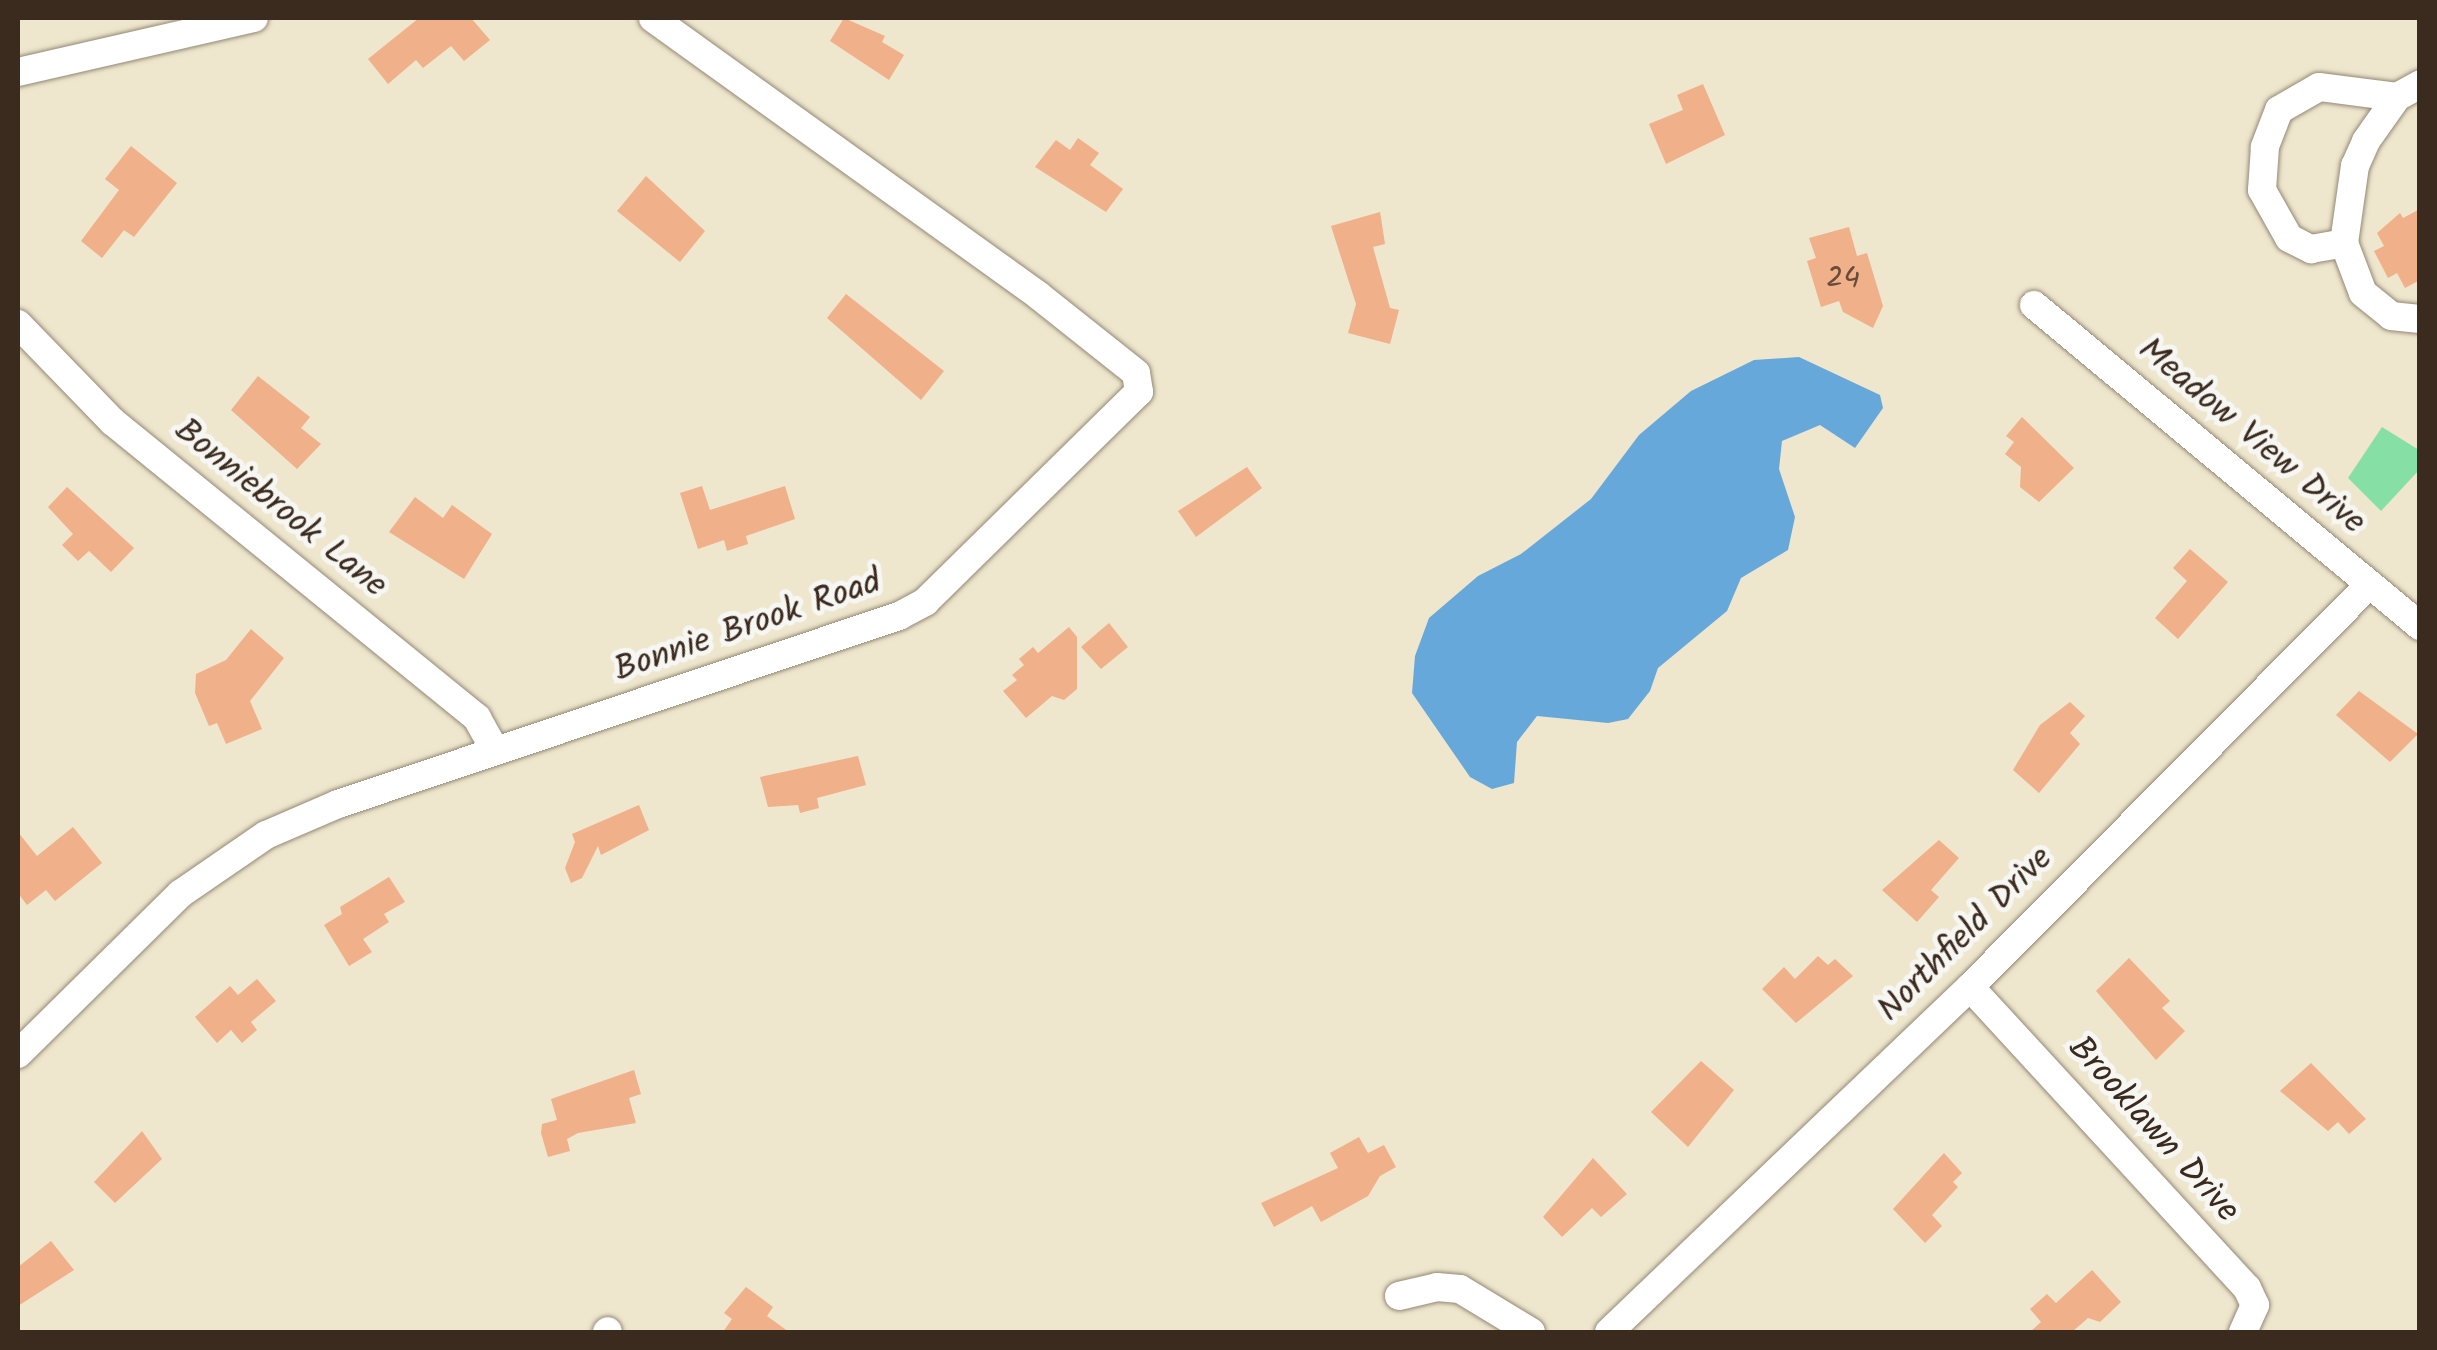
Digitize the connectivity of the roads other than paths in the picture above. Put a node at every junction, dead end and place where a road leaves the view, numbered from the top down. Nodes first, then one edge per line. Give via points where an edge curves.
1 (254, 18) edge
2 (652, 18) edge
3 (18, 72) edge
4 (2408, 90) edge
5 (2344, 243) junction
6 (2034, 305) dead end
7 (2420, 319) edge
8 (18, 324) edge
9 (2370, 584) junction
10 (2420, 626) edge
11 (495, 750) junction
12 (1970, 986) junction
13 (18, 1054) edge
14 (1399, 1296) dead end
15 (1532, 1332) edge
16 (1609, 1332) edge
17 (2243, 1332) edge

1 - 3 street
2 - 11 street, Bonnie Brook Road via 1038,295 1136,373 1139,392 948,584 899,616
4 - 5 street via 2355,166
4 - 5 street via 2367,97 2333,86 2303,90 2269,129 2262,190 2276,224 2311,249
5 - 7 street via 2363,293 2390,316
6 - 9 street, Meadow View Drive
8 - 11 street, Bonniebrook Lane via 112,422 477,718
9 - 10 street, Meadow View Drive
9 - 12 street, Northfield Drive
11 - 13 street, Bonnie Brook Road via 338,804 215,866
12 - 16 street, Northfield Drive
12 - 17 street, Brooklawn Drive via 2246,1288 2255,1305
14 - 15 street via 1460,1289

